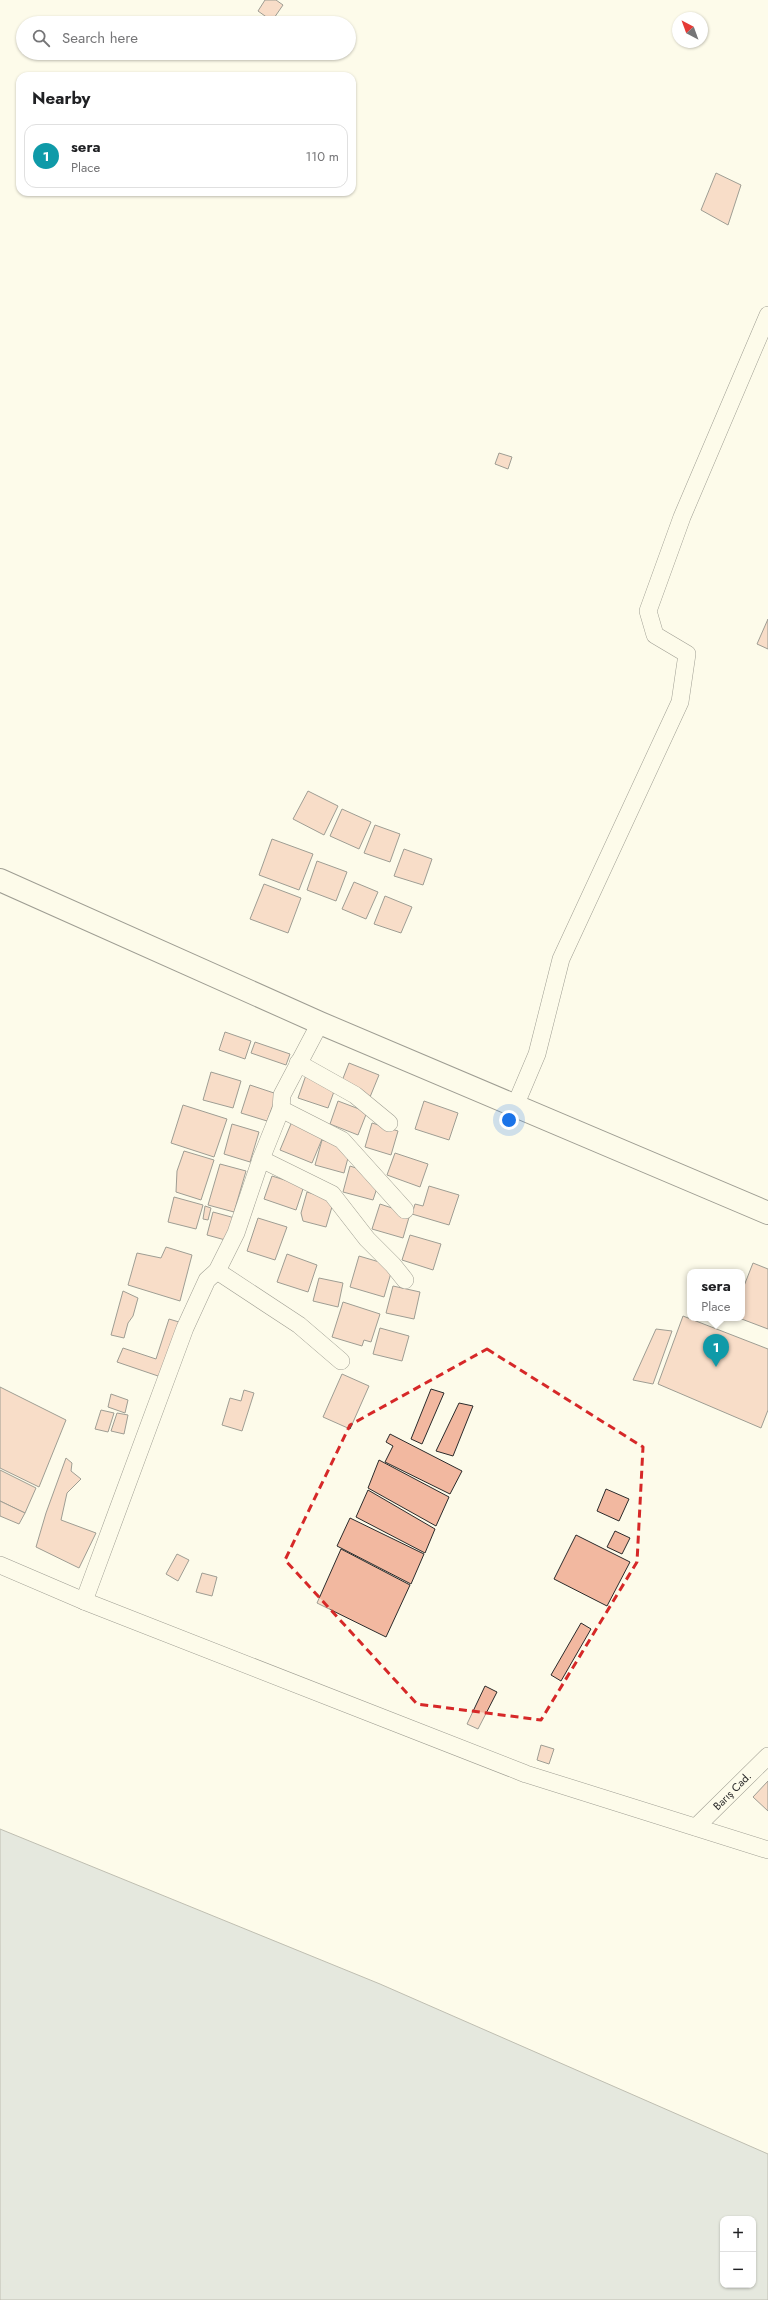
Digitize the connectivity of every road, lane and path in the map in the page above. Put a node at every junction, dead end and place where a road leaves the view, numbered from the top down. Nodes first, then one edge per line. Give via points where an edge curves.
1 (768, 316) edge
2 (0, 880) edge
3 (320, 1023) junction
4 (298, 1063) junction
5 (515, 1106) junction
6 (281, 1109) junction
7 (389, 1123) dead end
8 (261, 1159) junction
9 (405, 1210) dead end
10 (768, 1214) edge
11 (217, 1272) junction
12 (405, 1280) dead end
13 (341, 1361) dead end
14 (0, 1564) edge
15 (84, 1601) junction
16 (768, 1756) edge
17 (696, 1827) junction
18 (768, 1850) edge

1 - 5 street via 682,517 648,611 655,634 687,654 680,702 561,960 537,1054
2 - 3 main road
3 - 4 street
3 - 5 main road
4 - 6 street via 282,1095
4 - 7 street via 355,1095
5 - 10 main road
6 - 8 street
6 - 9 street via 342,1140
8 - 11 street via 236,1233
8 - 12 street via 332,1194 367,1239 394,1265
11 - 13 street via 300,1325
11 - 15 street via 207,1280 185,1328
14 - 15 street
15 - 17 street via 526,1774
16 - 17 street, Barış Cad.
17 - 18 street

